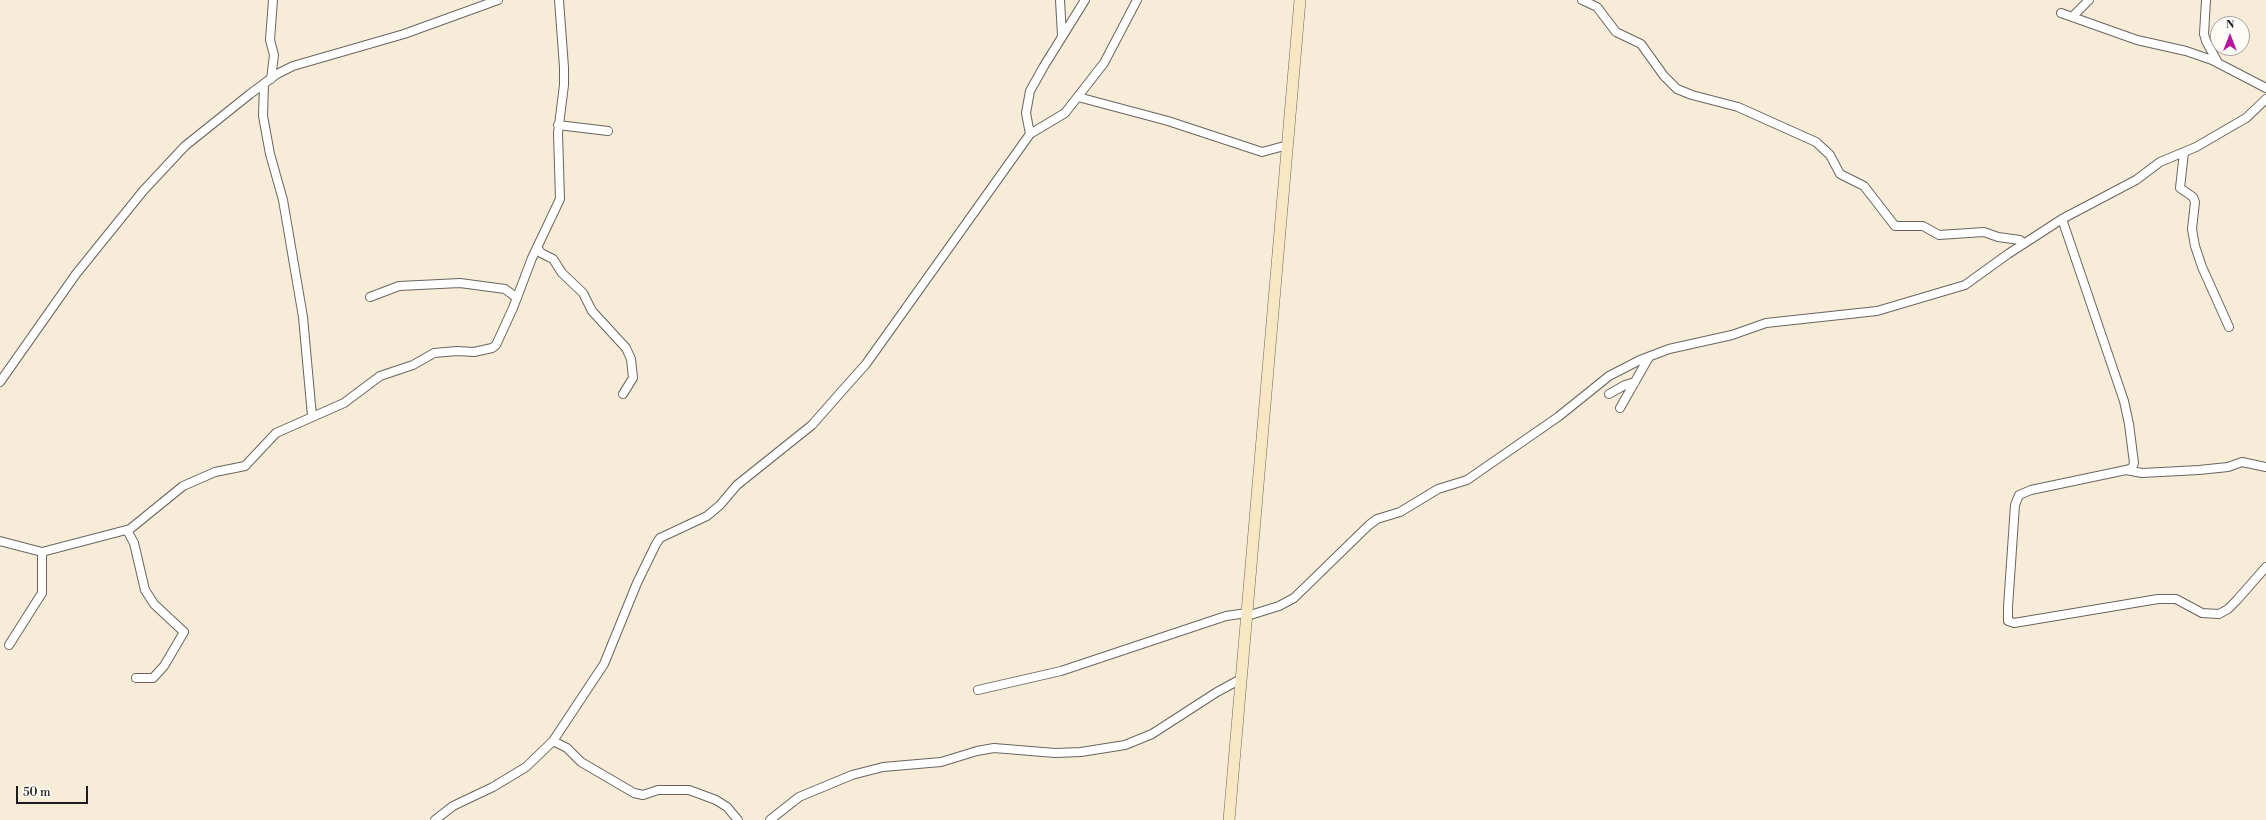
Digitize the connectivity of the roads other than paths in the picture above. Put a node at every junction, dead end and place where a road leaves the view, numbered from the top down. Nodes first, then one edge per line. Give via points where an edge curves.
1 (273, 0) edge
2 (498, 0) edge
3 (559, 0) edge
4 (1060, 0) edge
5 (1085, 0) edge
6 (1137, 0) edge
7 (1300, 0) edge
8 (1582, 0) edge
9 (2090, 0) edge
10 (2206, 0) edge
11 (2061, 13) dead end
12 (2072, 17) junction
13 (1062, 36) junction
14 (2218, 63) junction
15 (267, 81) junction
16 (2266, 88) edge
17 (1078, 97) junction
18 (2266, 99) edge
19 (558, 126) junction
20 (608, 130) dead end
21 (1030, 134) junction
22 (1288, 145) junction
23 (2184, 152) junction
24 (2062, 219) junction
25 (2023, 244) junction
26 (537, 247) junction
27 (522, 284) junction
28 (505, 289) junction
29 (370, 297) dead end
30 (517, 298) junction
31 (2229, 327) dead end
32 (1649, 357) junction
33 (1, 380) edge
34 (1635, 382) junction
35 (623, 394) dead end
36 (1609, 394) dead end
37 (1620, 408) dead end
38 (312, 416) junction
39 (2266, 467) edge
40 (2126, 470) junction
41 (127, 530) junction
42 (0, 541) edge
43 (42, 552) junction
44 (2266, 567) edge
45 (1247, 615) junction
46 (8, 645) dead end
47 (136, 678) dead end
48 (1241, 679) junction
49 (978, 690) dead end
50 (553, 741) junction
51 (435, 820) edge
52 (738, 820) edge
53 (770, 820) edge
54 (1229, 820) edge

1 - 15 street via 270,40 274,55
2 - 15 street via 404,34 293,66
3 - 19 street via 564,73
4 - 13 street
5 - 13 street
6 - 17 street via 1116,43
7 - 22 street
8 - 25 street via 1596,7 1616,32 1641,44 1664,76 1677,89 1738,107 1816,142 1830,155 1840,174 1864,186 1895,226 1923,226 1939,235 1984,232 2020,240
9 - 12 street
10 - 14 street via 2204,34
11 - 12 street
12 - 14 street via 2137,40 2186,51
13 - 21 street via 1030,91 1026,113
14 - 16 street
15 - 33 street via 185,146 147,186 76,274
15 - 38 street via 263,116 283,200 302,310
17 - 21 street via 1060,117
17 - 22 street via 1168,121 1262,152
18 - 23 street via 2246,118
19 - 20 street
19 - 26 street via 560,199
21 - 50 street via 866,364 817,419 737,485 707,516 660,538 637,583 604,664
22 - 45 street
23 - 24 street via 2160,162 2126,185
23 - 31 street via 2180,188 2193,197 2195,202 2192,229 2195,246
24 - 25 street
24 - 40 street via 2130,424 2134,463 2132,468
25 - 32 street via 1965,285 1877,311 1766,323 1732,335 1669,349
26 - 27 street
26 - 35 street via 541,253 553,259 562,273 583,293 592,311 626,348 631,359 633,378
27 - 28 street
27 - 30 street
28 - 29 street via 460,282 408,284 392,287
28 - 30 street
30 - 38 street via 492,348 474,352 434,353 413,365 380,376 344,403
32 - 34 street
32 - 45 street via 1609,376 1558,416 1467,480 1438,489 1400,512 1369,524 1294,598 1279,606
34 - 36 street
34 - 37 street
38 - 41 street via 276,433 245,466 215,472 183,486
39 - 40 street via 2242,462 2228,467 2192,470 2142,473
40 - 44 street via 2031,490 2019,495 2015,505 2008,621 2158,598 2176,600 2202,613 2219,614 2228,609
41 - 43 street
41 - 47 street via 134,543 145,590 154,604 184,632 164,666 153,678
42 - 43 street
43 - 46 street via 42,593
45 - 48 street
45 - 49 street via 1226,616 1061,671
48 - 53 street via 1152,734 1125,745 1055,753 994,748 940,762 883,767 852,775 799,797
48 - 54 street
50 - 51 street via 526,767 493,787 453,806
50 - 52 street via 567,748 581,762 634,793 643,795 658,790 689,790 716,800 727,807

